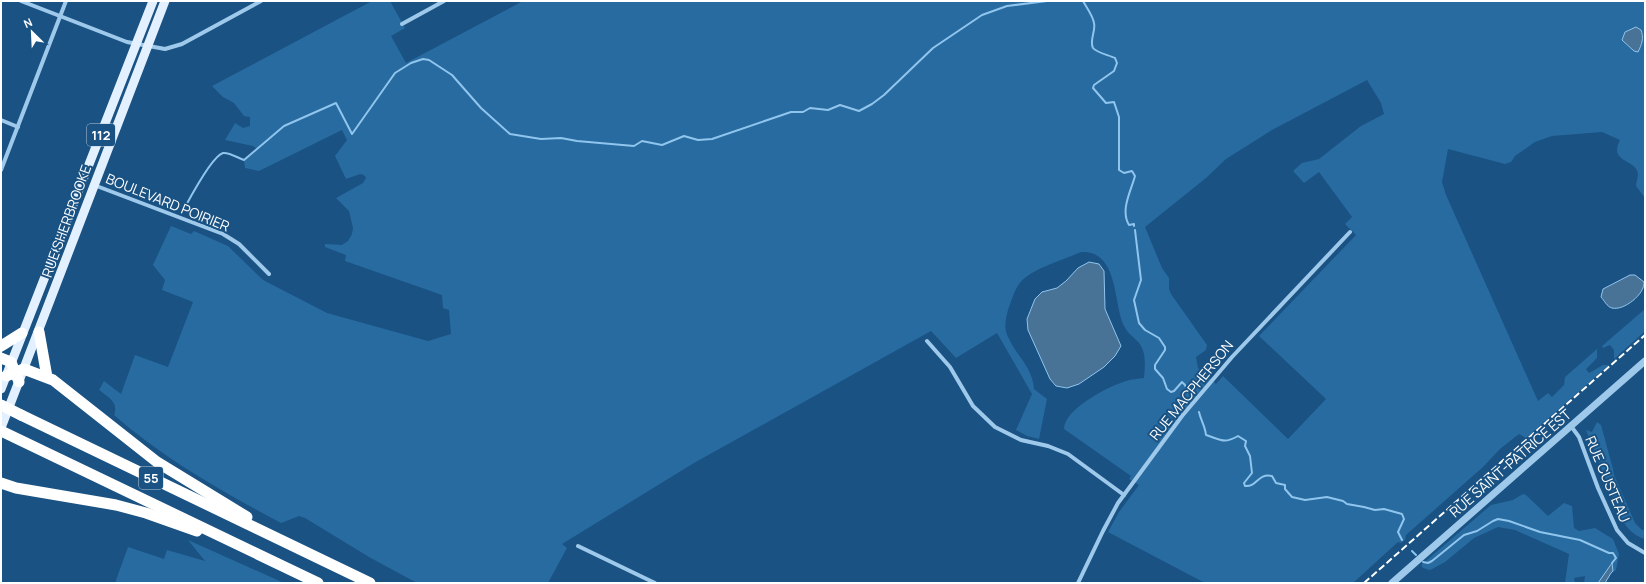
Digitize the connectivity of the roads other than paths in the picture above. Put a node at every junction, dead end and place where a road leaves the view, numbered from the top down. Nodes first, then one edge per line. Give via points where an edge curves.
1 (22, 1) edge
2 (66, 1) edge
3 (153, 1) edge
4 (165, 1) edge
5 (261, 1) edge
6 (444, 1) edge
7 (60, 16) junction
8 (402, 24) dead end
9 (136, 44) junction
10 (147, 46) junction
11 (1, 120) edge
12 (18, 127) junction
13 (1, 170) edge
14 (94, 184) junction
15 (1350, 232) dead end
16 (269, 274) dead end
17 (39, 332) junction
18 (22, 333) junction
19 (927, 341) dead end
20 (1, 346) edge
21 (1645, 361) edge
22 (13, 370) edge
23 (47, 377) junction
24 (1, 389) edge
25 (1, 405) edge
26 (1571, 426) junction
27 (1, 430) edge
28 (3, 486) edge
29 (1124, 495) junction
30 (282, 541) junction
31 (578, 546) dead end
32 (245, 548) junction
33 (1645, 553) edge
34 (318, 583) edge
35 (370, 583) edge
36 (654, 583) edge
37 (1078, 583) edge
38 (1392, 583) edge

1 - 7 street
2 - 7 street
3 - 9 main road, RUE SHERBROOKE / 112
4 - 10 main road, RUE SHERBROOKE / 112
5 - 10 street via 179,45 165,49
6 - 8 street
7 - 9 street
7 - 12 street
9 - 10 street
9 - 18 main road, RUE SHERBROOKE / 112
10 - 14 main road, RUE SHERBROOKE / 112
11 - 12 street
12 - 13 street
14 - 16 street, BOULEVARD POIRIER via 223,234 239,244
14 - 17 main road, RUE SHERBROOKE / 112
15 - 29 street, RUE MACPHERSON via 1222,367
17 - 22 main road, RUE SHERBROOKE / 112
17 - 23 highway
18 - 20 highway
18 - 22 main road, RUE SHERBROOKE / 112
19 - 29 street via 950,367 973,406 995,427 1025,442 1059,450 1079,461
21 - 26 street, RUE SAINT-PATRICE EST
22 - 23 highway
22 - 24 main road, RUE SHERBROOKE / 112
22 - 27 main road, RUE SHERBROOKE / 112
23 - 30 highway via 66,389 157,462 223,501
25 - 30 highway, 55, bridge
26 - 33 street, RUE CUSTEAU via 1579,437 1617,530 1628,544
26 - 38 street, RUE SAINT-PATRICE EST
27 - 32 highway, 55
28 - 32 highway via 123,506
29 - 37 street, RUE MACPHERSON
30 - 35 highway, 55
31 - 36 street
32 - 34 highway, 55

